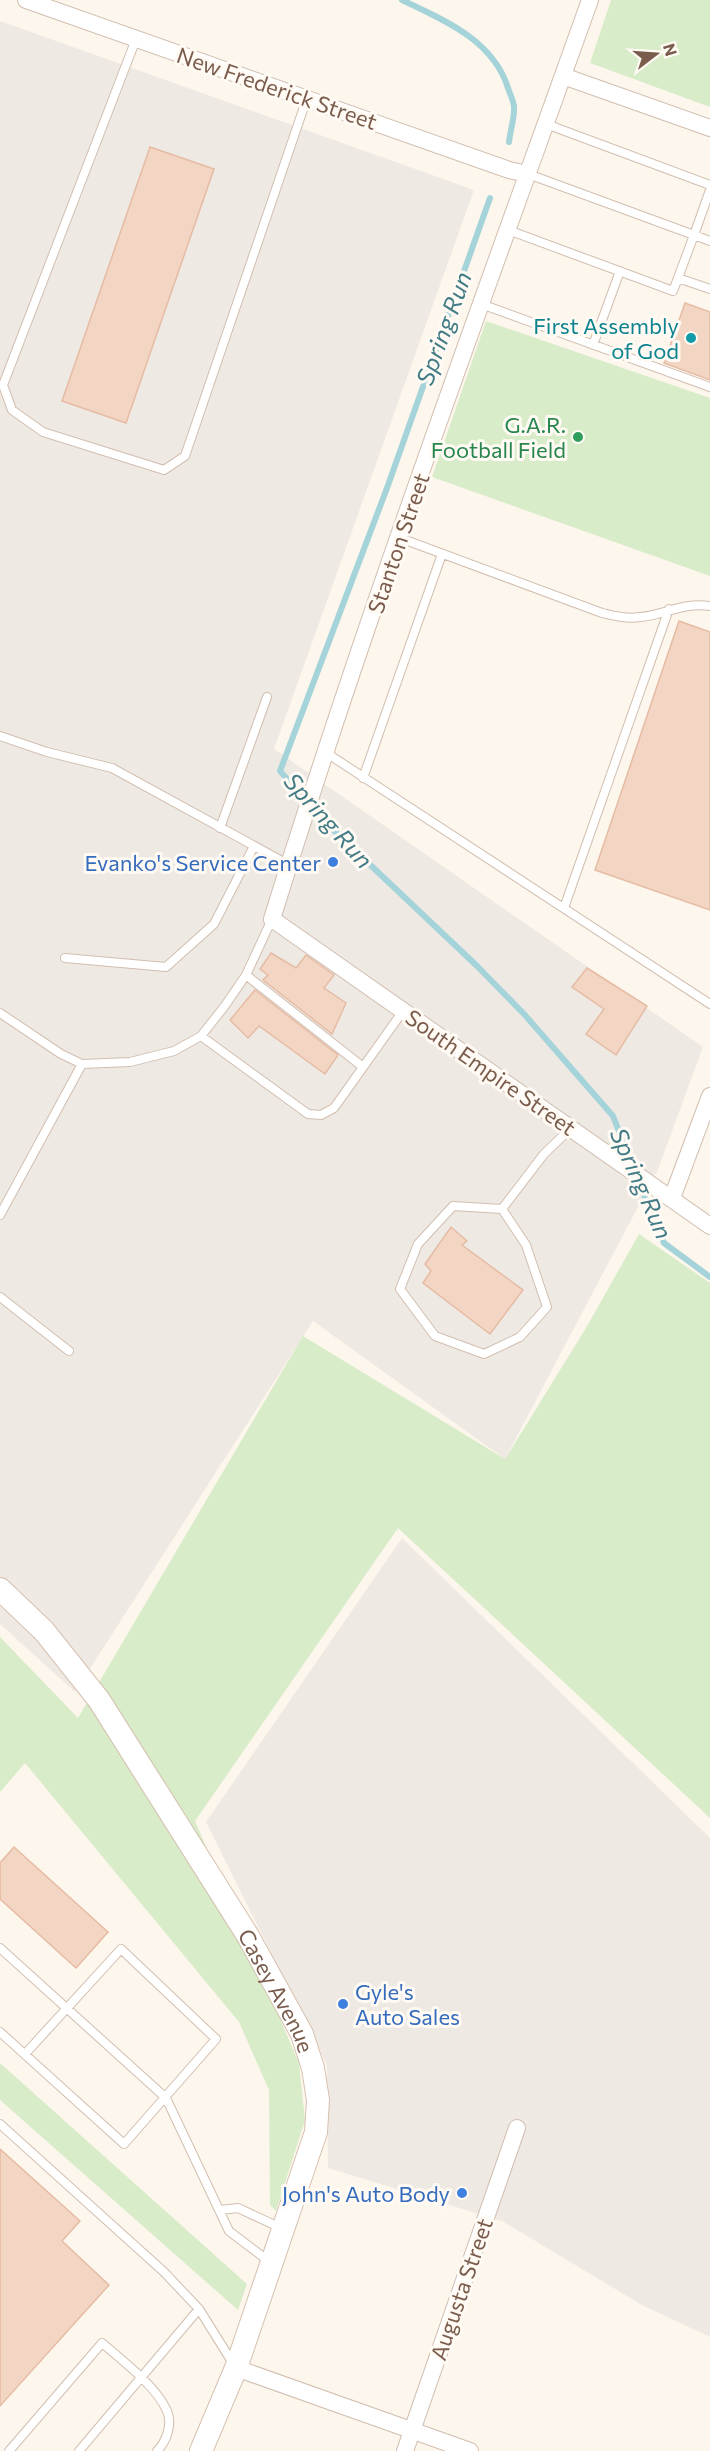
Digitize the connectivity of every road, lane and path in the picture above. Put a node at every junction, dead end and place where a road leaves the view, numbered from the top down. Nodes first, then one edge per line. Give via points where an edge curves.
1 (26, 0) edge
2 (590, 0) edge
3 (136, 39) junction
4 (563, 76) junction
5 (307, 98) junction
6 (546, 124) junction
7 (710, 128) edge
8 (528, 174) junction
9 (710, 185) edge
10 (710, 190) edge
11 (508, 230) junction
12 (694, 235) junction
13 (710, 241) edge
14 (620, 272) junction
15 (678, 278) junction
16 (710, 290) edge
17 (481, 304) junction
18 (593, 345) junction
19 (710, 387) edge
20 (400, 538) junction
21 (442, 554) junction
22 (710, 606) edge
23 (669, 609) junction
24 (267, 697) dead end
25 (0, 736) edge
26 (325, 752) junction
27 (363, 778) junction
28 (220, 828) junction
29 (254, 846) junction
30 (289, 865) junction
31 (564, 909) junction
32 (272, 919) junction
33 (65, 958) dead end
34 (246, 975) junction
35 (710, 1004) edge
36 (403, 1010) junction
37 (0, 1013) edge
38 (201, 1036) junction
39 (82, 1064) junction
40 (363, 1067) junction
41 (710, 1096) edge
42 (571, 1128) junction
43 (672, 1198) junction
44 (502, 1209) junction
45 (0, 1215) edge
46 (710, 1226) edge
47 (0, 1297) edge
48 (69, 1351) dead end
49 (0, 1590) edge
50 (0, 1948) edge
51 (67, 2010) junction
52 (0, 2032) edge
53 (25, 2054) junction
54 (166, 2098) junction
55 (0, 2124) edge
56 (517, 2128) dead end
57 (220, 2210) junction
58 (284, 2229) junction
59 (272, 2264) junction
60 (199, 2309) junction
61 (236, 2368) junction
62 (141, 2377) junction
63 (413, 2430) junction
64 (9, 2451) edge
65 (79, 2451) edge
66 (158, 2451) edge
67 (201, 2451) edge
68 (405, 2451) edge
69 (470, 2451) edge

1 - 3 street, New Frederick Street
2 - 4 street, Stanton Street
3 - 5 street, New Frederick Street
3 - 5 lane via 3,385 12,410 43,432 164,470 184,456
4 - 6 street, Stanton Street
4 - 7 street
5 - 8 street, New Frederick Street
6 - 8 street, Stanton Street
6 - 9 lane
8 - 11 street, Stanton Street
8 - 12 lane
10 - 12 lane
11 - 14 lane
11 - 17 street, Stanton Street
12 - 13 lane
12 - 15 lane
14 - 15 lane via 673,291
14 - 18 lane
15 - 16 lane
17 - 18 lane
17 - 20 street, Stanton Street
18 - 19 lane
20 - 21 lane
20 - 26 street, Stanton Street
21 - 23 lane via 621,618
21 - 27 lane
22 - 23 lane
23 - 31 lane
24 - 28 lane
25 - 28 lane via 112,768
26 - 27 lane
26 - 30 street, Stanton Street
27 - 31 lane
28 - 29 lane
29 - 30 lane
29 - 33 lane via 214,924 166,967
30 - 32 street, Stanton Street
31 - 35 lane
32 - 34 lane
32 - 36 street, South Empire Street
34 - 38 lane
34 - 40 lane
36 - 40 lane
36 - 42 street, South Empire Street
37 - 39 lane
38 - 39 lane via 174,1051 130,1062
38 - 40 lane via 308,1114 321,1115 334,1108
39 - 45 lane
41 - 43 street
42 - 43 street, South Empire Street
42 - 44 lane via 544,1154
43 - 46 street, South Empire Street
44 - 44 lane via 526,1245 546,1307 520,1337 484,1354 435,1336 400,1289 418,1244 453,1206
47 - 48 lane
49 - 58 street, Casey Avenue via 44,1631 99,1700 248,1936 302,2034 318,2100 316,2133
50 - 51 lane
51 - 53 lane
51 - 54 lane
51 - 54 lane via 121,1948 216,2039
52 - 53 lane
53 - 54 lane via 124,2144
54 - 57 lane
55 - 60 lane via 164,2272
56 - 63 street, Augusta Street
57 - 58 lane via 238,2208
57 - 59 lane via 229,2231
58 - 59 street, Casey Avenue
59 - 61 street, Casey Avenue
60 - 61 lane
60 - 62 lane
61 - 63 street
61 - 67 street, Casey Avenue
62 - 64 lane via 102,2343
62 - 65 lane
62 - 66 lane via 168,2412 169,2425
63 - 68 street, Augusta Street
63 - 69 street

